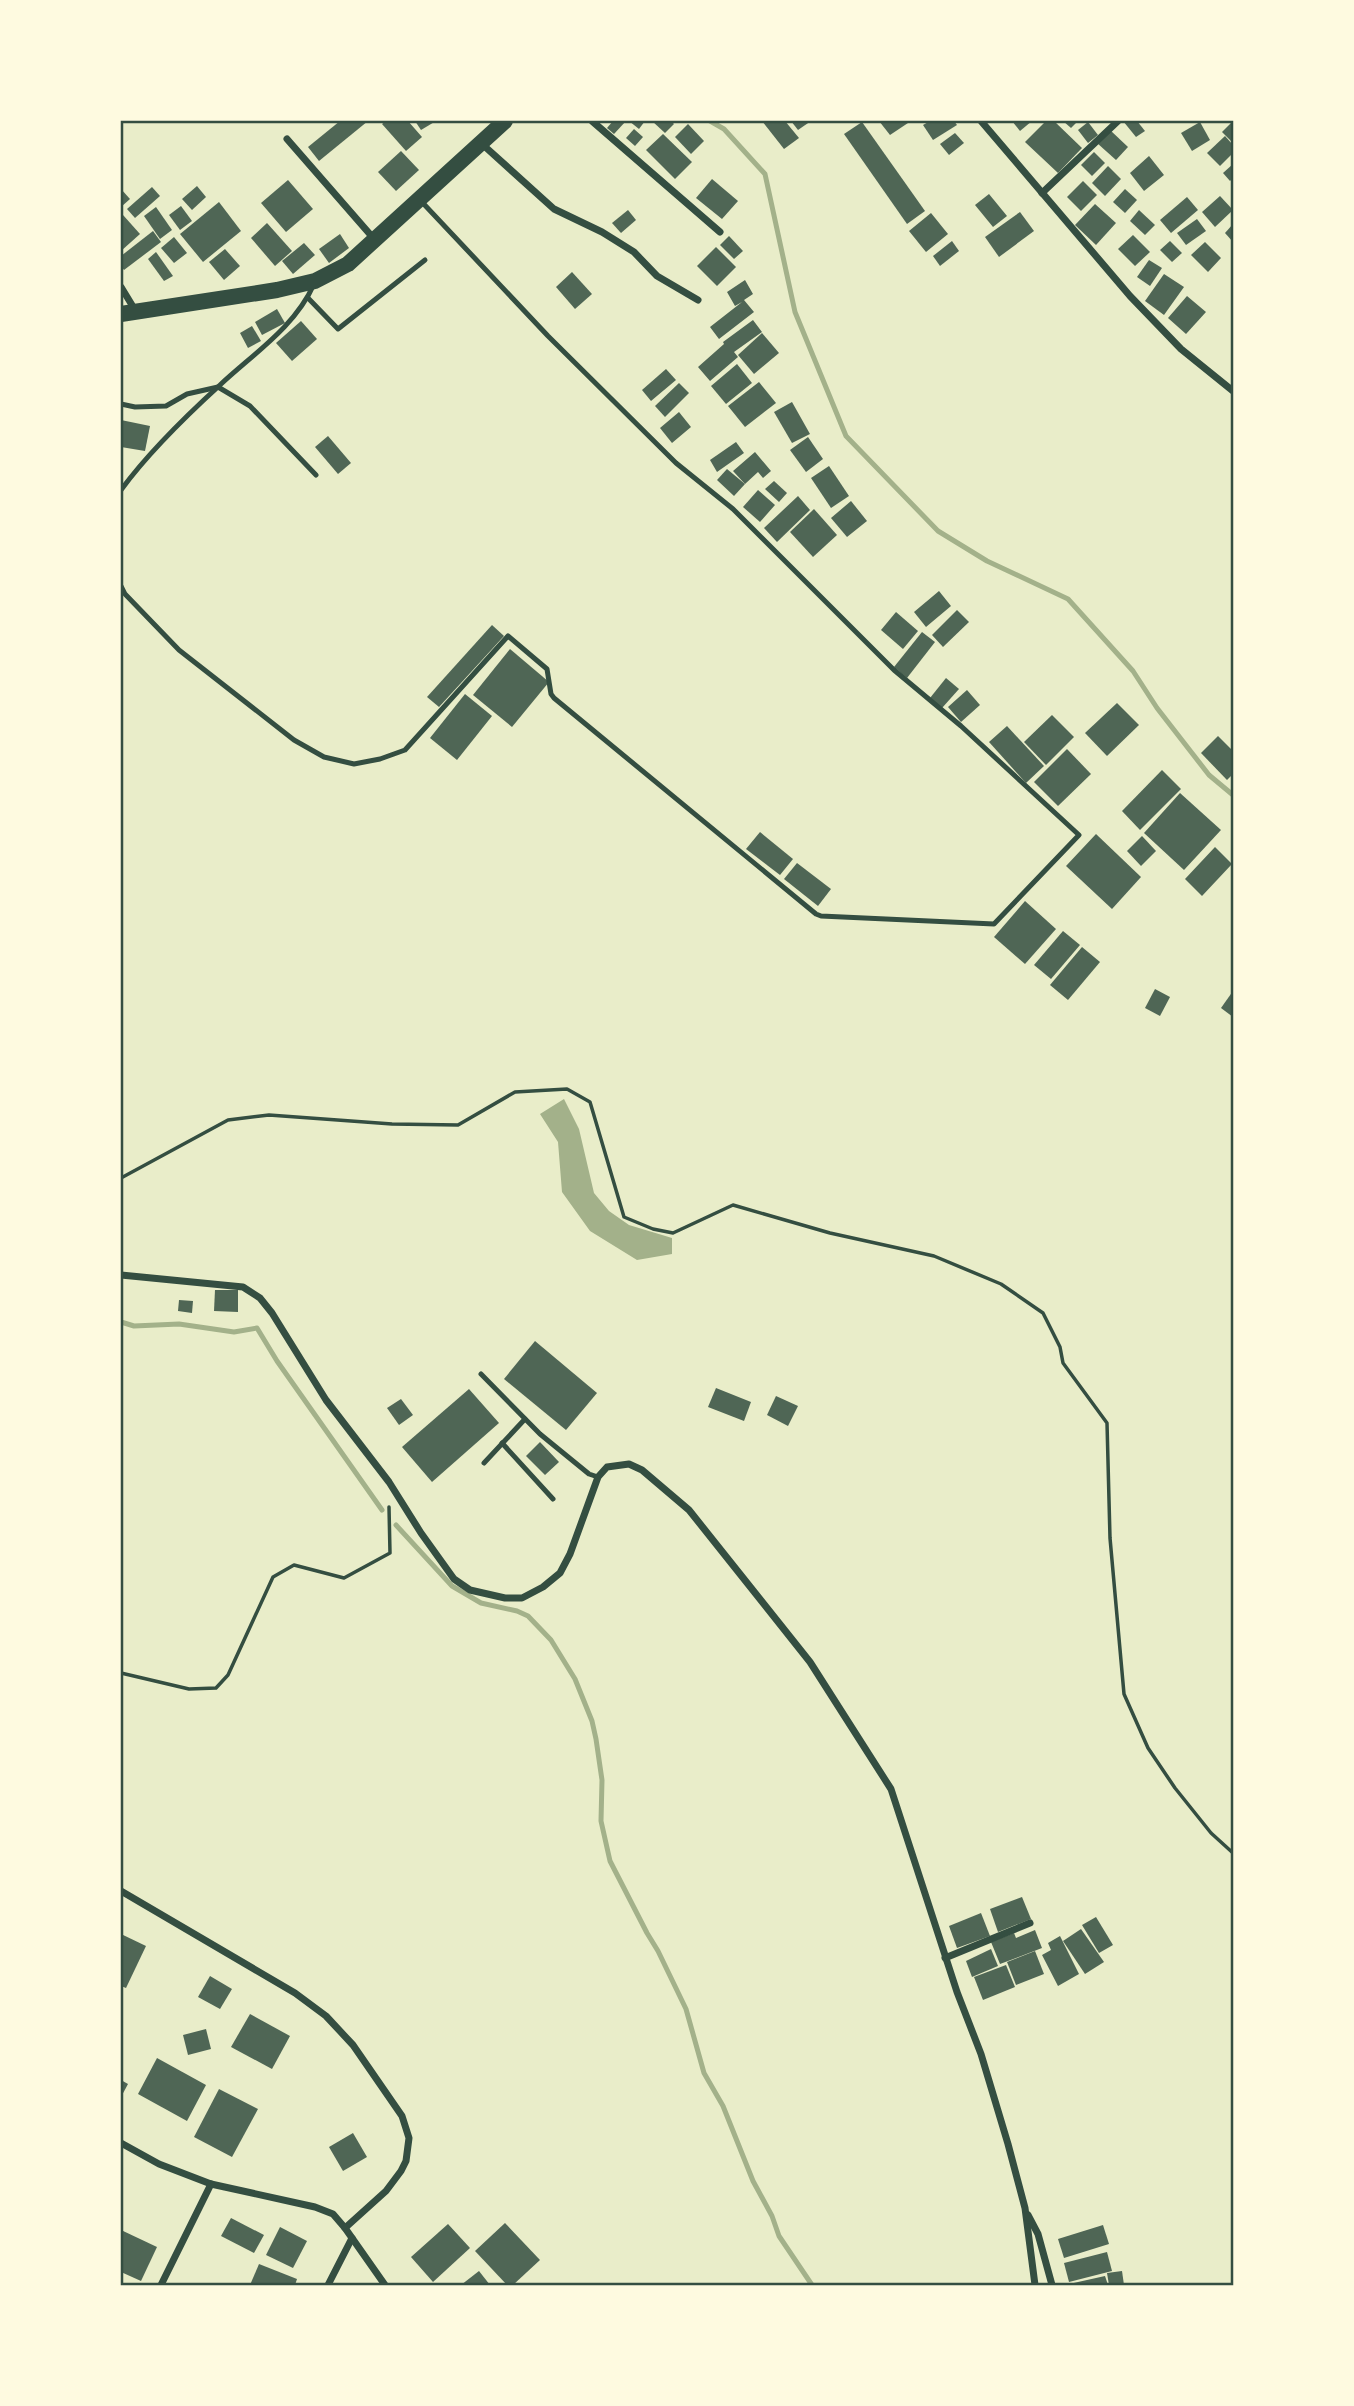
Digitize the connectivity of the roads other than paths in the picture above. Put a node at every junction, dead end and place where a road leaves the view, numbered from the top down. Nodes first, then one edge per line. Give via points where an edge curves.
1 (505, 121) edge
2 (592, 121) edge
3 (981, 121) edge
4 (1118, 121) edge
5 (287, 139) dead end
6 (481, 143) junction
7 (1042, 193) junction
8 (419, 199) junction
9 (720, 232) dead end
10 (375, 240) junction
11 (425, 260) dead end
12 (315, 281) junction
13 (121, 287) edge
14 (308, 298) junction
15 (698, 300) dead end
16 (128, 313) edge
17 (218, 387) junction
18 (1233, 391) edge
19 (121, 404) edge
20 (316, 475) dead end
21 (121, 490) edge
22 (121, 586) edge
23 (121, 1275) edge
24 (481, 1374) dead end
25 (525, 1419) junction
26 (502, 1443) junction
27 (484, 1463) dead end
28 (598, 1477) junction
29 (553, 1499) dead end
30 (121, 1891) edge
31 (1030, 1923) dead end
32 (945, 1958) junction
33 (121, 2143) edge
34 (211, 2184) junction
35 (1025, 2208) junction
36 (345, 2228) junction
37 (352, 2238) junction
38 (161, 2285) edge
39 (328, 2285) edge
40 (385, 2285) edge
41 (1035, 2285) edge
42 (1052, 2285) edge

1 - 6 main road
2 - 9 street
3 - 7 street
4 - 7 street
5 - 10 street
6 - 8 main road
6 - 15 street via 554,209 634,252 657,276
7 - 18 street via 1181,349
8 - 10 main road
8 - 22 lane via 676,463 733,509 894,670 1079,835 990,925 821,916 554,698 547,669 508,636 405,750 354,764 324,757 294,740 179,650
10 - 12 main road via 348,264
11 - 14 lane via 338,329
12 - 14 lane
12 - 16 main road
13 - 16 street
14 - 17 lane via 288,323
17 - 19 lane via 187,394 166,406
17 - 20 lane via 250,406
17 - 21 lane
23 - 28 street via 243,1287 260,1298 326,1400 389,1482 454,1579 470,1590 522,1598 560,1573
24 - 25 lane
25 - 26 lane
25 - 28 lane
26 - 27 lane
26 - 29 lane
28 - 32 street via 607,1467 629,1464 689,1510 810,1662 891,1789
30 - 36 street via 326,2016 397,2107 409,2138 406,2161 386,2191
31 - 32 street
32 - 35 street via 981,2054
33 - 34 street
34 - 36 street via 328,2211
34 - 38 street
35 - 41 street
35 - 42 street via 1038,2234
36 - 37 street
37 - 39 street
37 - 40 street

